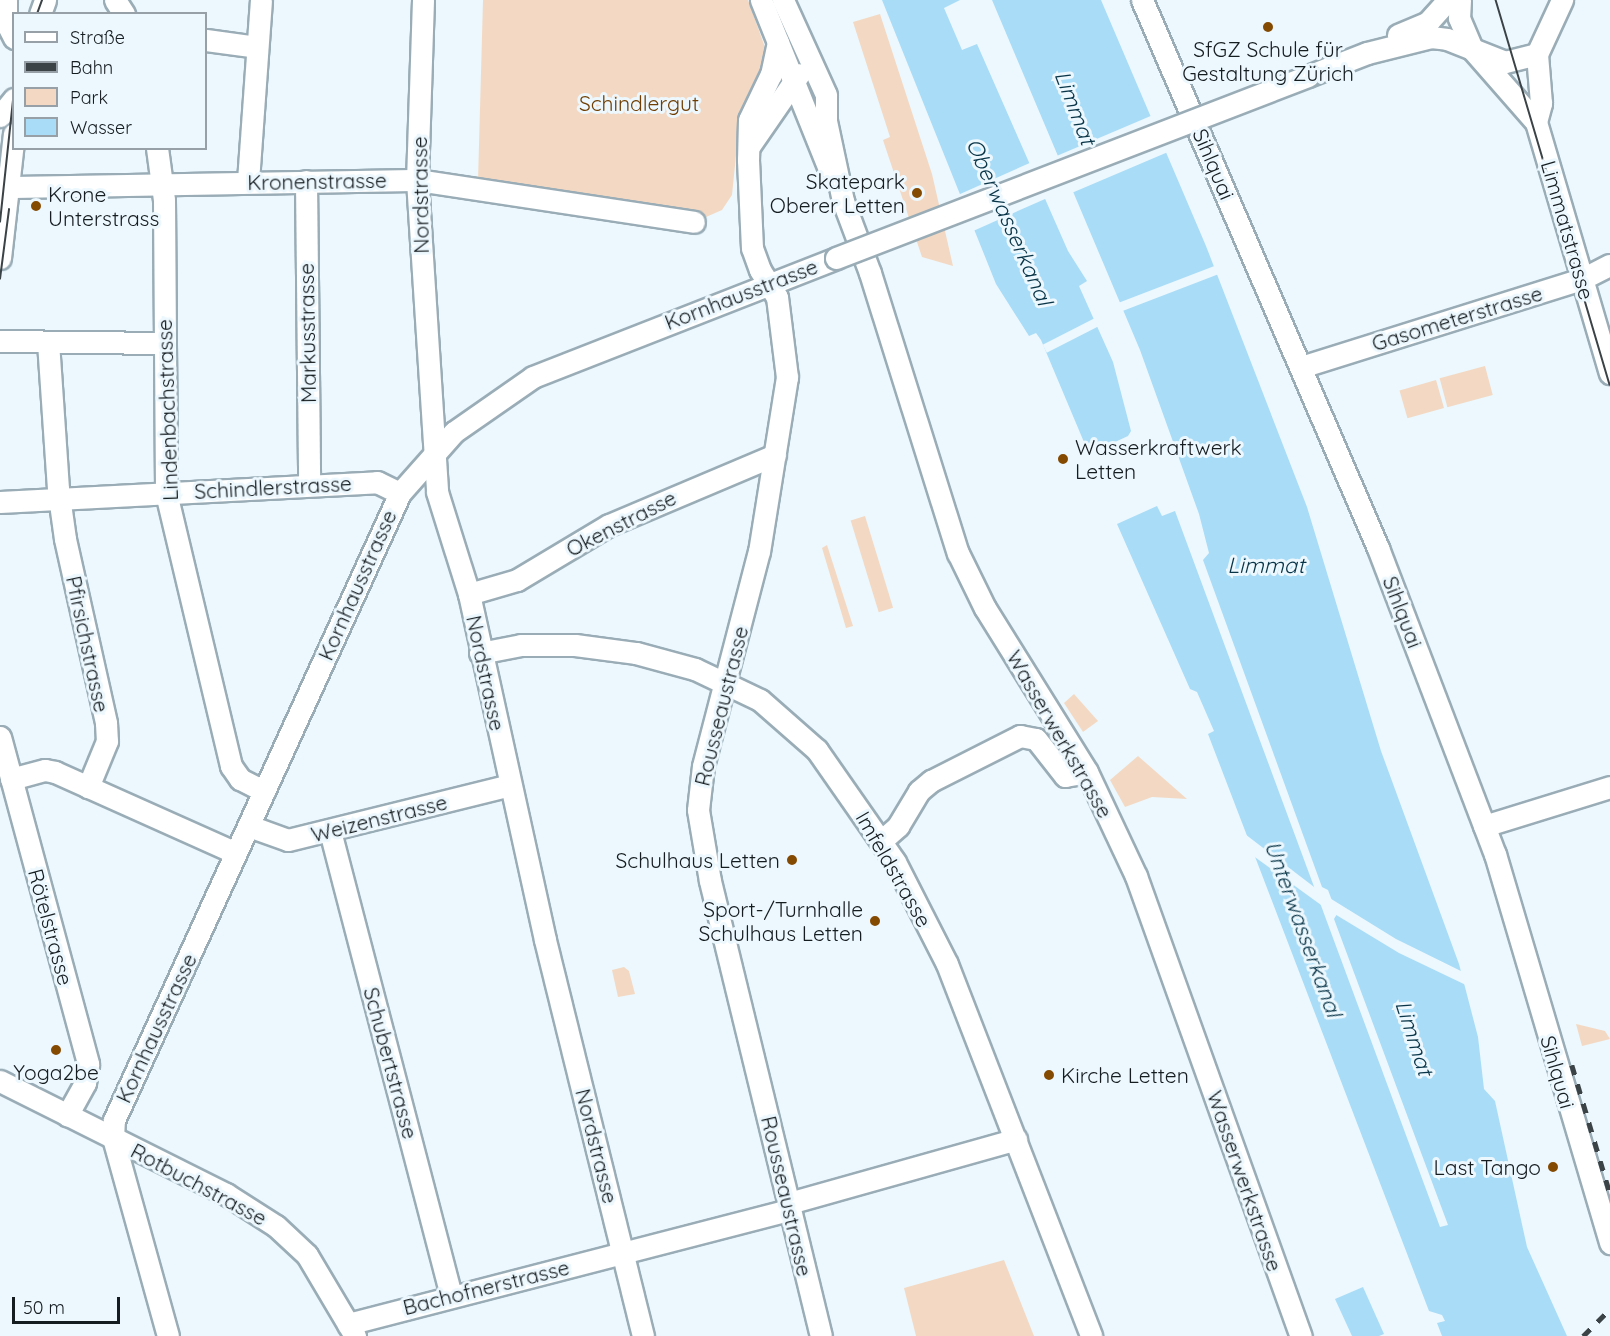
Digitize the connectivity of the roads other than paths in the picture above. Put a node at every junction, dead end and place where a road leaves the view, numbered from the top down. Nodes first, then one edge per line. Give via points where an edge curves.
1 (6, 0) edge
2 (261, 0) edge
3 (423, 0) edge
4 (761, 0) edge
5 (783, 0) edge
6 (1142, 0) edge
7 (1448, 0) edge
8 (1460, 0) edge
9 (1562, 0) edge
10 (12, 34) edge
11 (207, 40) edge
12 (778, 42) junction
13 (257, 47) junction
14 (1472, 49) junction
15 (1367, 53) junction
16 (1537, 54) junction
17 (805, 56) junction
18 (795, 83) junction
19 (767, 85) junction
20 (12, 101) edge
21 (0, 116) edge
22 (1536, 122) junction
23 (817, 124) junction
24 (765, 126) junction
25 (750, 145) junction
26 (12, 150) edge
27 (157, 150) edge
28 (417, 180) junction
29 (248, 181) junction
30 (306, 182) junction
31 (162, 183) junction
32 (9, 187) junction
33 (694, 222) dead end
34 (0, 258) edge
35 (1610, 265) edge
36 (1582, 279) junction
37 (770, 282) junction
38 (0, 341) edge
39 (48, 342) junction
40 (164, 343) junction
41 (1301, 367) junction
42 (1610, 373) edge
43 (436, 449) junction
44 (775, 455) junction
45 (309, 484) junction
46 (166, 493) junction
47 (400, 493) junction
48 (60, 498) junction
49 (0, 502) edge
50 (469, 594) junction
51 (480, 653) junction
52 (727, 682) junction
53 (0, 737) edge
54 (6, 772) edge
55 (1087, 772) junction
56 (510, 785) junction
57 (1610, 787) edge
58 (88, 788) junction
59 (264, 791) junction
60 (249, 826) junction
61 (1484, 826) junction
62 (330, 831) junction
63 (881, 841) junction
64 (236, 854) junction
65 (0, 1081) edge
66 (67, 1115) junction
67 (113, 1138) junction
68 (1016, 1139) junction
69 (790, 1207) junction
70 (1610, 1243) edge
71 (623, 1252) junction
72 (451, 1295) junction
73 (352, 1330) edge
74 (168, 1336) edge
75 (643, 1336) edge
76 (821, 1336) edge
77 (1091, 1336) edge
78 (1301, 1336) edge

1 - 10 street via 6,22
2 - 13 street
3 - 28 street, Nordstrasse
4 - 12 street, Wasserwerkstrasse
5 - 17 street, Wasserwerkstrasse
6 - 41 street, Sihlquai
7 - 15 street via 1428,22 1380,43
8 - 14 street via 1459,18
9 - 16 street
11 - 13 street
12 - 18 street, Wasserwerkstrasse
12 - 19 street, Rousseaustrasse
13 - 29 street
14 - 15 street via 1447,39 1431,38
14 - 16 street via 1505,62
14 - 22 street
15 - 37 street, Kornhausstrasse, bridge
16 - 22 street via 1541,103
17 - 18 street
17 - 23 street, Wasserwerkstrasse via 826,95
18 - 19 street via 781,80
18 - 23 street, Wasserwerkstrasse
18 - 24 street
19 - 25 street, Rousseaustrasse via 749,120
20 - 21 street
22 - 36 street, Limmatstrasse
23 - 24 street via 787,116
23 - 55 street, Wasserwerkstrasse via 870,273 958,553 985,608
24 - 25 street
25 - 37 street, Rousseaustrasse via 752,248
26 - 32 street
27 - 31 street, Lindenbachstrasse
28 - 30 street, Kronenstrasse
28 - 33 street, Kronenstrasse
28 - 43 street, Nordstrasse
29 - 30 street, Kronenstrasse
29 - 31 street, Kronenstrasse
30 - 45 street, Markusstrasse
31 - 32 street, Kronenstrasse
31 - 40 street, Lindenbachstrasse
32 - 34 street
35 - 36 street, Gasometerstrasse
36 - 41 street, Gasometerstrasse
36 - 42 street, Limmatstrasse
37 - 43 street, Kornhausstrasse via 532,377 464,423
37 - 44 street, Rousseaustrasse via 782,316 787,364
38 - 39 street
39 - 40 street
39 - 48 street, Pfirsichstrasse
40 - 46 street, Lindenbachstrasse
41 - 61 street, Sihlquai via 1378,548
43 - 47 street, Kornhausstrasse
43 - 50 street, Nordstrasse via 438,492
44 - 50 street, Okenstrasse via 609,525 517,580
44 - 52 street, Rousseaustrasse via 761,541
45 - 46 street, Schindlerstrasse
45 - 47 street, Schindlerstrasse via 377,482
46 - 48 street, Schindlerstrasse
46 - 59 street, Lindenbachstrasse via 231,766 240,779
47 - 59 street, Kornhausstrasse
48 - 49 street, Schindlerstrasse
48 - 58 street, Pfirsichstrasse via 106,723 107,741
50 - 51 street, Nordstrasse
51 - 52 street, Imfeldstrasse via 521,645 575,645 636,653
51 - 56 street, Nordstrasse
52 - 63 street, Imfeldstrasse via 760,700 817,750
52 - 69 street, Rousseaustrasse via 703,766 698,810 710,881
53 - 54 street, Rötelstrasse
54 - 58 street via 45,770
54 - 66 street, Rötelstrasse via 88,1064 85,1083
55 - 63 street via 1065,776 1036,739 1023,735 931,781 919,791 898,826
55 - 78 street, Wasserwerkstrasse via 1136,876
56 - 62 street, Weizenstrasse
56 - 71 street, Nordstrasse via 544,940
57 - 61 street
58 - 64 street
59 - 60 street, Kornhausstrasse
60 - 62 street, Weizenstrasse via 288,840
60 - 64 street, Kornhausstrasse
61 - 70 street, Sihlquai
62 - 72 street, Schubertstrasse
63 - 68 street, Imfeldstrasse via 947,964
64 - 67 street, Kornhausstrasse via 120,1103
65 - 66 street, Rotbuchstrasse
66 - 67 street, Rotbuchstrasse
67 - 73 street, Rotbuchstrasse via 226,1194 276,1226 307,1255
67 - 74 street
68 - 69 street, Bachofnerstrasse
68 - 77 street, Imfeldstrasse
69 - 71 street, Bachofnerstrasse
69 - 76 street, Rousseaustrasse
71 - 72 street, Bachofnerstrasse
71 - 75 street, Nordstrasse
72 - 73 street, Bachofnerstrasse

